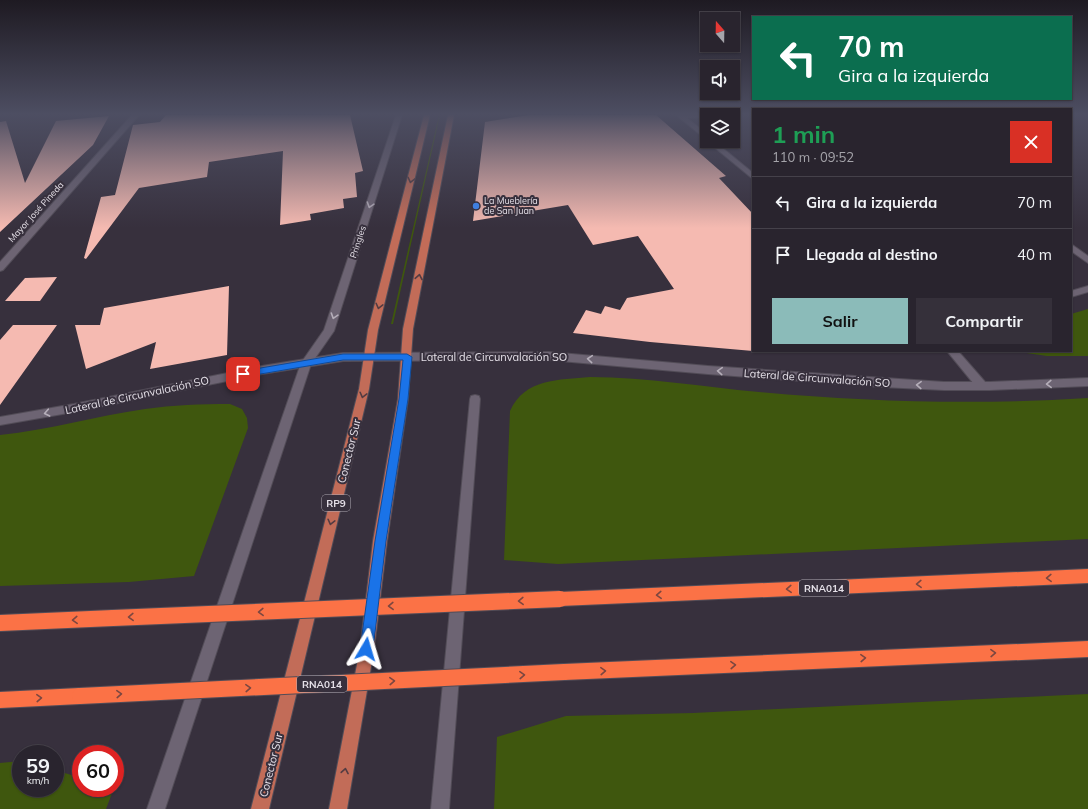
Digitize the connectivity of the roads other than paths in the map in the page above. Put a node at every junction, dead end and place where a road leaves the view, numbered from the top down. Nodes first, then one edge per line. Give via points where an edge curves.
1 (102, 153) edge
2 (387, 153) edge
3 (418, 153) edge
4 (444, 153) edge
5 (724, 153) edge
6 (752, 176) edge
7 (1072, 248) edge
8 (1088, 260) edge
9 (0, 268) edge
10 (1088, 289) edge
11 (1072, 294) edge
12 (953, 352) edge
13 (369, 357) junction
14 (407, 357) junction
15 (306, 363) junction
16 (1088, 382) edge
17 (982, 386) junction
18 (475, 399) dead end
19 (0, 421) edge
20 (1088, 576) edge
21 (0, 623) edge
22 (1088, 649) edge
23 (0, 700) edge
24 (156, 809) edge
25 (260, 809) edge
26 (338, 809) edge
27 (440, 809) edge

1 - 9 street, Mayor José Pineda
2 -> 15 street, Pringles via 329,331
3 -> 13 main road, Conector Sur / RP9 via 373,330
14 -> 4 main road via 408,330
5 - 6 street
7 - 8 street
10 - 11 street
12 - 17 street
13 - 14 street, Lateral de Circunvalación SO
13 - 15 street, Lateral de Circunvalación SO via 343,357
13 -> 25 main road, Conector Sur / RP9 via 364,389
17 -> 14 street, Lateral de Circunvalación SO via 882,383 549,356
26 -> 14 main road via 366,649
15 -> 19 street, Lateral de Circunvalación SO
15 - 24 street, Pringles
16 -> 17 street, Lateral de Circunvalación SO
18 - 27 street
20 -> 21 highway, RNA014, bridge
23 -> 22 highway, RNA014, bridge

